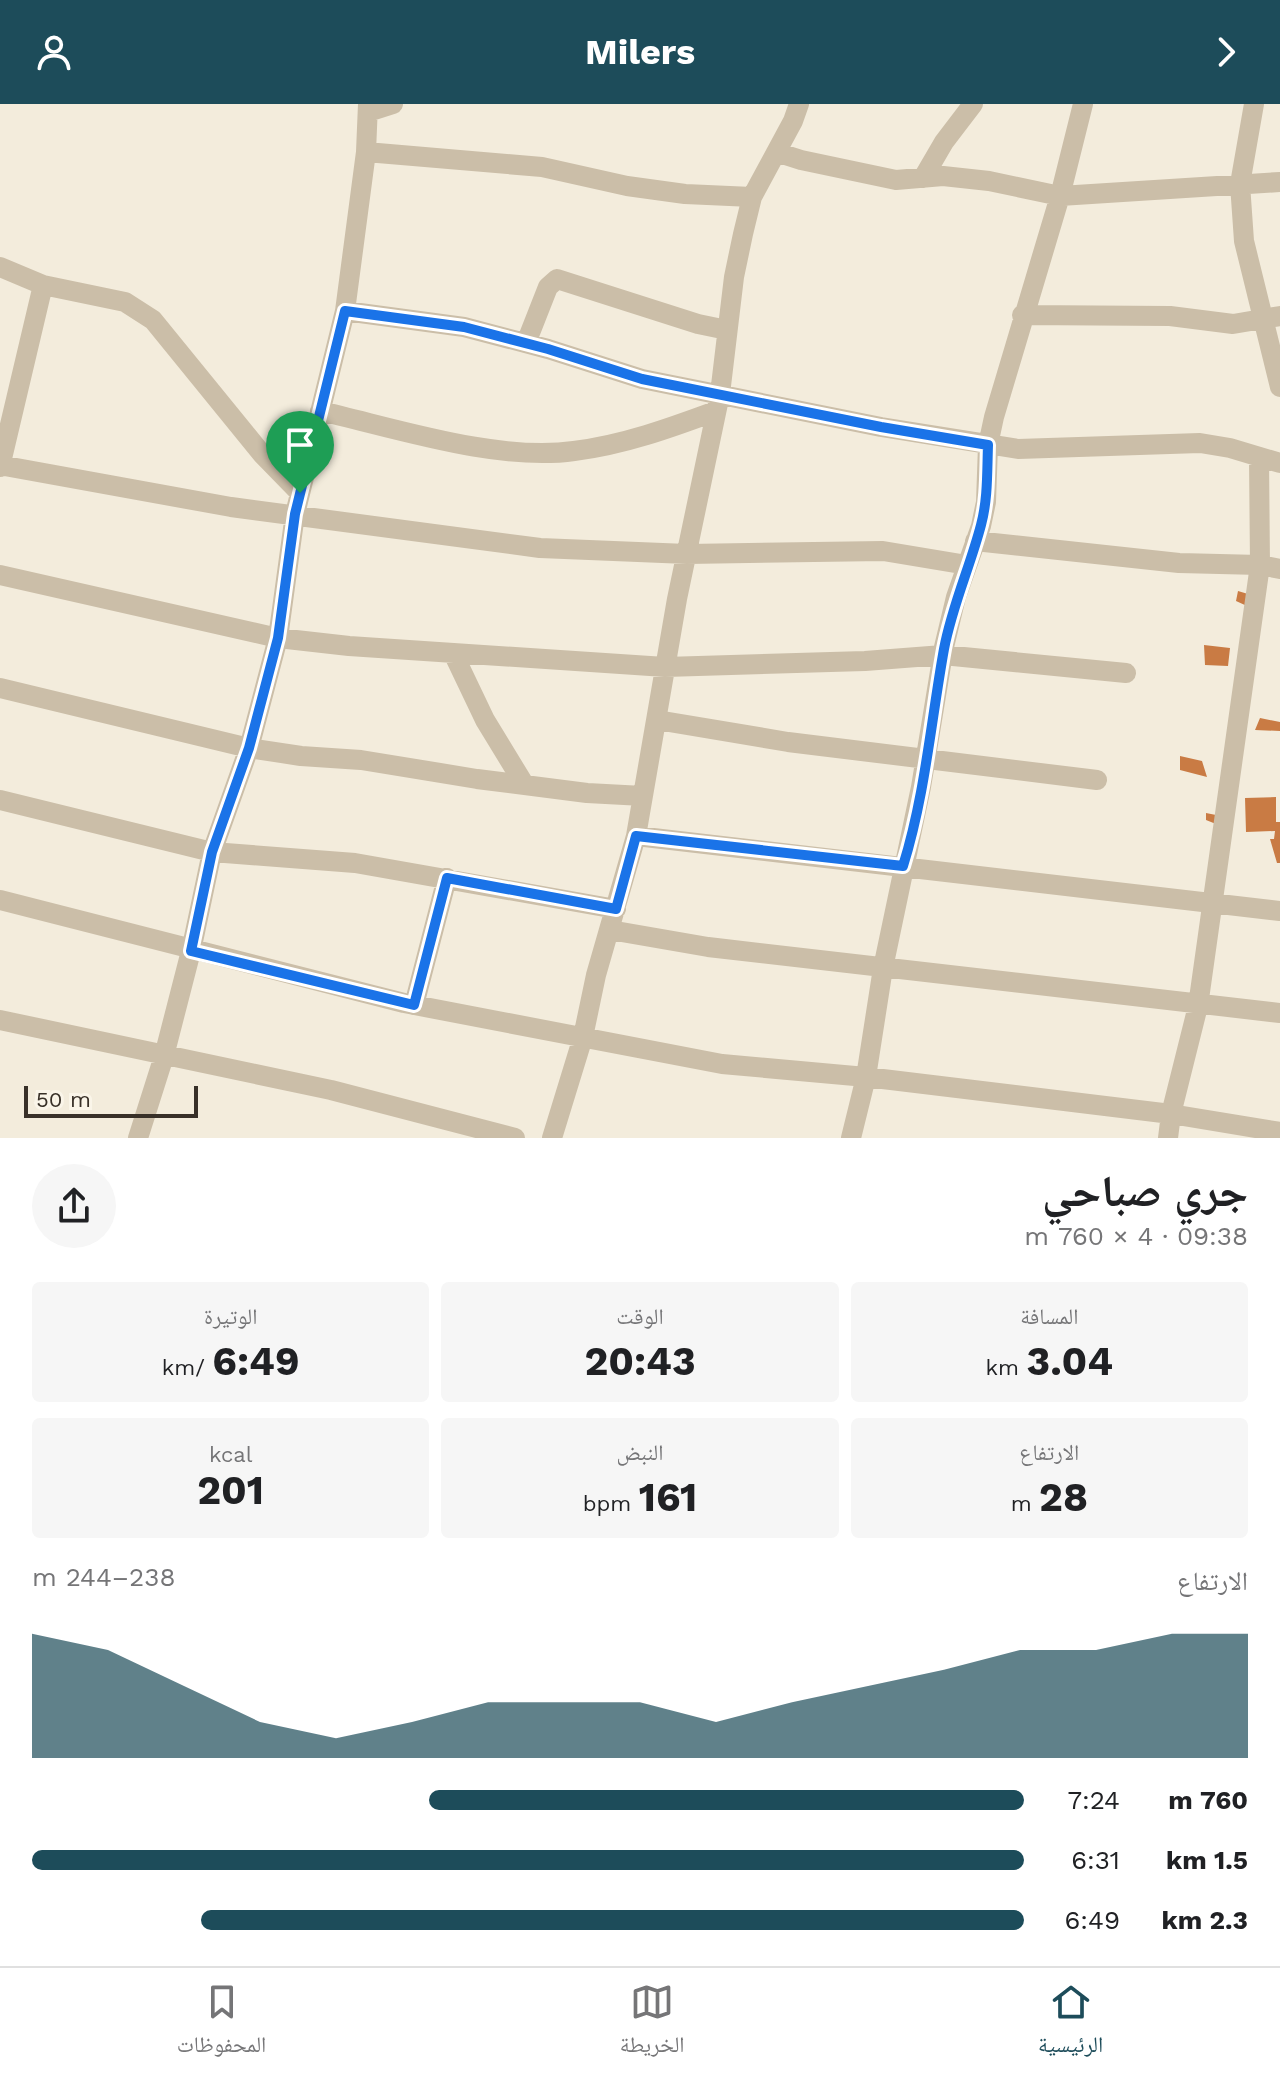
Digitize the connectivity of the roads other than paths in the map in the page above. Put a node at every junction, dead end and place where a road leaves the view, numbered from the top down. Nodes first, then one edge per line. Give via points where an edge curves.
1 (393, 104) edge
2 (799, 104) edge
3 (973, 104) edge
4 (1083, 104) edge
5 (1254, 104) edge
6 (368, 108) edge
7 (366, 152) junction
8 (776, 152) junction
9 (923, 178) junction
10 (1280, 182) edge
11 (1240, 184) junction
12 (1060, 196) junction
13 (752, 197) junction
14 (0, 267) edge
15 (43, 285) junction
16 (345, 311) junction
17 (1022, 315) junction
18 (1271, 318) edge
19 (727, 330) junction
20 (526, 343) junction
21 (1280, 387) edge
22 (718, 403) junction
23 (320, 411) junction
24 (988, 445) junction
25 (1259, 457) junction
26 (1280, 463) edge
27 (0, 466) edge
28 (300, 493) junction
29 (295, 514) junction
30 (975, 541) junction
31 (687, 554) junction
32 (967, 565) junction
33 (1270, 567) edge
34 (0, 575) edge
35 (278, 638) junction
36 (453, 653) junction
37 (943, 655) junction
38 (665, 667) junction
39 (1126, 673) dead end
40 (0, 688) edge
41 (657, 720) junction
42 (249, 748) junction
43 (927, 759) junction
44 (1097, 780) dead end
45 (524, 784) junction
46 (643, 796) junction
47 (0, 800) edge
48 (636, 836) junction
49 (212, 852) junction
50 (903, 866) junction
51 (447, 878) junction
52 (0, 900) edge
53 (1210, 904) junction
54 (616, 909) junction
55 (1280, 911) edge
56 (610, 930) junction
57 (191, 951) junction
58 (883, 968) junction
59 (414, 1005) junction
60 (1198, 1006) junction
61 (1280, 1013) edge
62 (0, 1020) edge
63 (583, 1037) junction
64 (164, 1056) junction
65 (866, 1077) junction
66 (1171, 1114) junction
67 (1280, 1132) edge
68 (475, 1134) edge
69 (138, 1138) edge
70 (515, 1138) edge
71 (552, 1138) edge
72 (851, 1138) edge
73 (1168, 1138) edge

1 - 6 street
2 - 8 street
3 - 9 street
4 - 12 street
5 - 11 street
6 - 7 street
7 - 13 street via 542,167 627,186
7 - 16 street
8 - 9 street via 896,180
8 - 13 street
9 - 12 street via 989,181
10 - 11 street
11 - 12 street
11 - 18 street via 1244,241
12 - 17 street
13 - 19 street
14 - 15 street
15 - 27 street
15 - 28 street via 125,302 153,320
16 - 20 street via 464,327
16 - 23 street
17 - 18 street via 1170,316 1233,324
17 - 24 street
18 - 21 street
19 - 20 street via 557,279 548,287
19 - 22 street
20 - 22 street
22 - 23 street via 657,432 548,453 491,450
22 - 24 street
22 - 31 street
23 - 28 street
24 - 25 street via 1018,449 1200,443
24 - 30 street via 986,502
25 - 26 street
25 - 33 street
27 - 29 street via 183,500
28 - 29 street
29 - 31 street via 540,548
29 - 35 street
30 - 32 street
30 - 33 street via 1179,563
31 - 32 street via 883,551
31 - 38 street
32 - 37 street
33 - 53 street
34 - 35 street
35 - 36 street
35 - 42 street
36 - 38 street
36 - 45 street
37 - 38 street
37 - 39 street
37 - 43 street
38 - 41 street
40 - 42 street
41 - 43 street
41 - 46 street
42 - 45 street
42 - 49 street
43 - 44 street
43 - 50 street
45 - 46 street
46 - 48 street
47 - 49 street
48 - 50 street
48 - 54 street
49 - 51 street via 355,863
49 - 57 street
50 - 53 street
50 - 58 street
51 - 54 street
51 - 59 street
52 - 57 street
53 - 55 street
53 - 60 street
54 - 56 street
56 - 58 street
56 - 63 street
57 - 59 street
57 - 64 street
58 - 60 street
58 - 65 street
59 - 63 street
60 - 61 street
60 - 66 street
62 - 64 street
63 - 65 street via 722,1064
63 - 71 street
64 - 68 street via 331,1090
64 - 69 street
65 - 66 street
65 - 72 street
66 - 67 street
66 - 73 street
68 - 70 street

